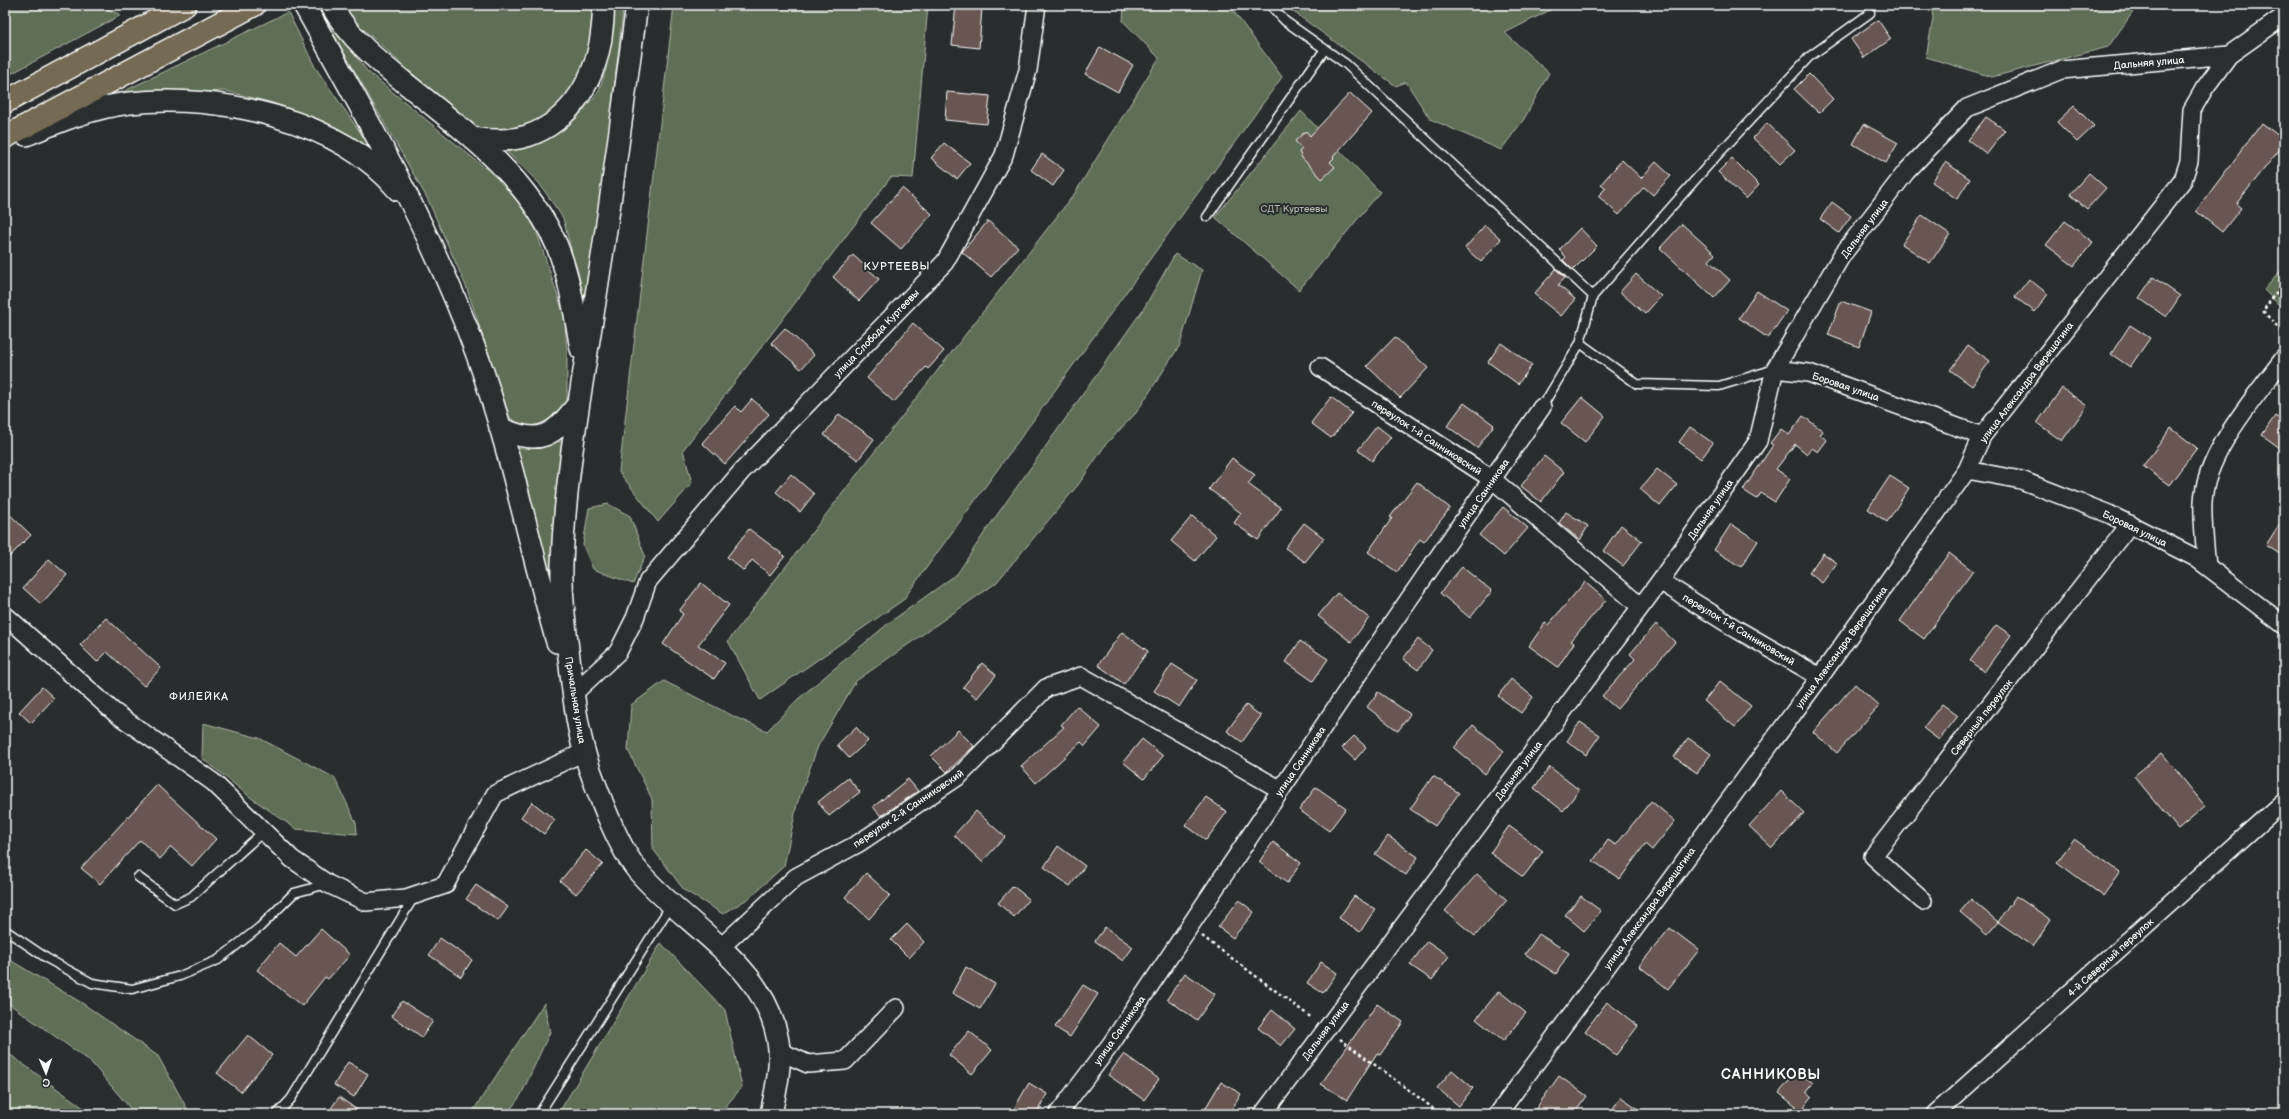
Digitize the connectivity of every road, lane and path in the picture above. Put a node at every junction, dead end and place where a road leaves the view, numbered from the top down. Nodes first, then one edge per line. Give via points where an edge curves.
1 (185, 5) edge
2 (254, 5) edge
3 (304, 5) edge
4 (331, 5) edge
5 (603, 5) edge
6 (637, 5) edge
7 (1037, 5) edge
8 (1270, 5) edge
9 (1870, 13) dead end
10 (2284, 16) edge
11 (1325, 49) junction
12 (2229, 55) junction
13 (5, 102) edge
14 (5, 137) edge
15 (473, 138) junction
16 (5, 143) edge
17 (417, 214) junction
18 (1207, 217) dead end
19 (2284, 282) edge
20 (1593, 296) junction
21 (2284, 334) edge
22 (1580, 343) junction
23 (2284, 358) edge
24 (584, 364) junction
25 (1320, 367) dead end
26 (1775, 369) junction
27 (578, 403) junction
28 (1542, 407) joint
29 (500, 428) junction
30 (1982, 436) junction
31 (1967, 470) junction
32 (1492, 479) junction
33 (2130, 524) junction
34 (2207, 566) junction
35 (1660, 581) junction
36 (1640, 606) junction
37 (5, 615) edge
38 (2284, 625) edge
39 (1820, 677) junction
40 (573, 694) junction
41 (584, 752) junction
42 (1281, 790) junction
43 (2284, 801) edge
44 (264, 831) junction
45 (138, 877) dead end
46 (328, 884) junction
47 (416, 895) junction
48 (1923, 901) dead end
49 (671, 905) junction
50 (5, 930) edge
51 (721, 947) junction
52 (896, 1008) dead end
53 (779, 1051) junction
54 (277, 1114) edge
55 (539, 1114) edge
56 (771, 1114) edge
57 (1058, 1114) edge
58 (1263, 1114) edge
59 (1498, 1114) edge
60 (1935, 1114) edge

1 - 13 highway
2 - 14 highway
3 - 17 street
4 - 15 street via 342,25 377,60
5 - 15 street via 601,44 596,64 572,107 528,136 491,141
6 - 24 street, Причальная улица via 598,283
7 - 40 street, улица Слобода Куртеевы via 1028,70 1004,155 945,262 742,471 648,581 635,618 618,652
8 - 11 lane via 1285,21
9 - 20 lane via 1809,57 1711,162
10 - 12 street
11 - 18 lane
11 - 20 lane via 1346,64
12 - 26 street, Дальняя улица via 2061,70 1967,108 1906,172 1842,255
12 - 30 street, улица Александра Верещагина via 2192,110 2189,162 2183,180
15 - 24 street via 517,182 539,210 557,247 572,300
16 - 17 street via 84,112 130,103 195,102 231,105 285,119 323,135 353,152 394,186
17 - 29 street via 438,257 476,353
19 - 21 path via 2263,311
20 - 22 lane
22 - 26 lane via 1637,384 1719,386
22 - 28 lane
23 - 34 street via 2223,442 2209,477 2203,501
24 - 27 street, Причальная улица
25 - 32 street, переулок 1-й Санниковский
26 - 30 street, Боровая улица via 1809,373
26 - 35 street, Дальняя улица via 1758,441
27 - 29 street via 562,425 540,438 519,437
27 - 40 street, Причальная улица via 566,502 562,565 563,606
28 - 32 street, улица Санникова
29 - 40 street via 542,591
30 - 31 street, улица Александра Верещагина
31 - 33 street, Боровая улица via 2021,480
31 - 39 street, улица Александра Верещагина
32 - 36 street, переулок 1-й Санниковский
32 - 42 street, улица Санникова
33 - 34 street, Боровая улица
33 - 48 street, Северный переулок via 1873,856
34 - 38 street, Боровая улица
35 - 36 street, Дальняя улица
35 - 39 street, переулок 1-й Санниковский
36 - 58 street, Дальняя улица
37 - 44 street via 114,712 214,782
39 - 59 street, улица Александра Верещагина
40 - 41 street, Причальная улица
41 - 47 street via 495,794 445,885
41 - 49 street, Причальная улица via 614,828 637,870
42 - 51 street, переулок 2-й Санниковский via 1081,676 1046,688 959,776 859,843 796,877
42 - 57 street, улица Санникова via 1111,1044
43 - 60 street, 4-й Северный переулок
44 - 45 lane via 190,897 175,904
44 - 46 street via 292,859
46 - 47 street via 366,902
46 - 50 lane via 294,893 260,927 218,960 180,976 132,989 92,983 48,959
47 - 54 lane via 291,1099
49 - 51 street, Причальная улица
49 - 55 lane
51 - 53 street, Причальная улица via 754,984 773,1015
52 - 53 street via 845,1061 808,1064
53 - 56 street, Причальная улица

